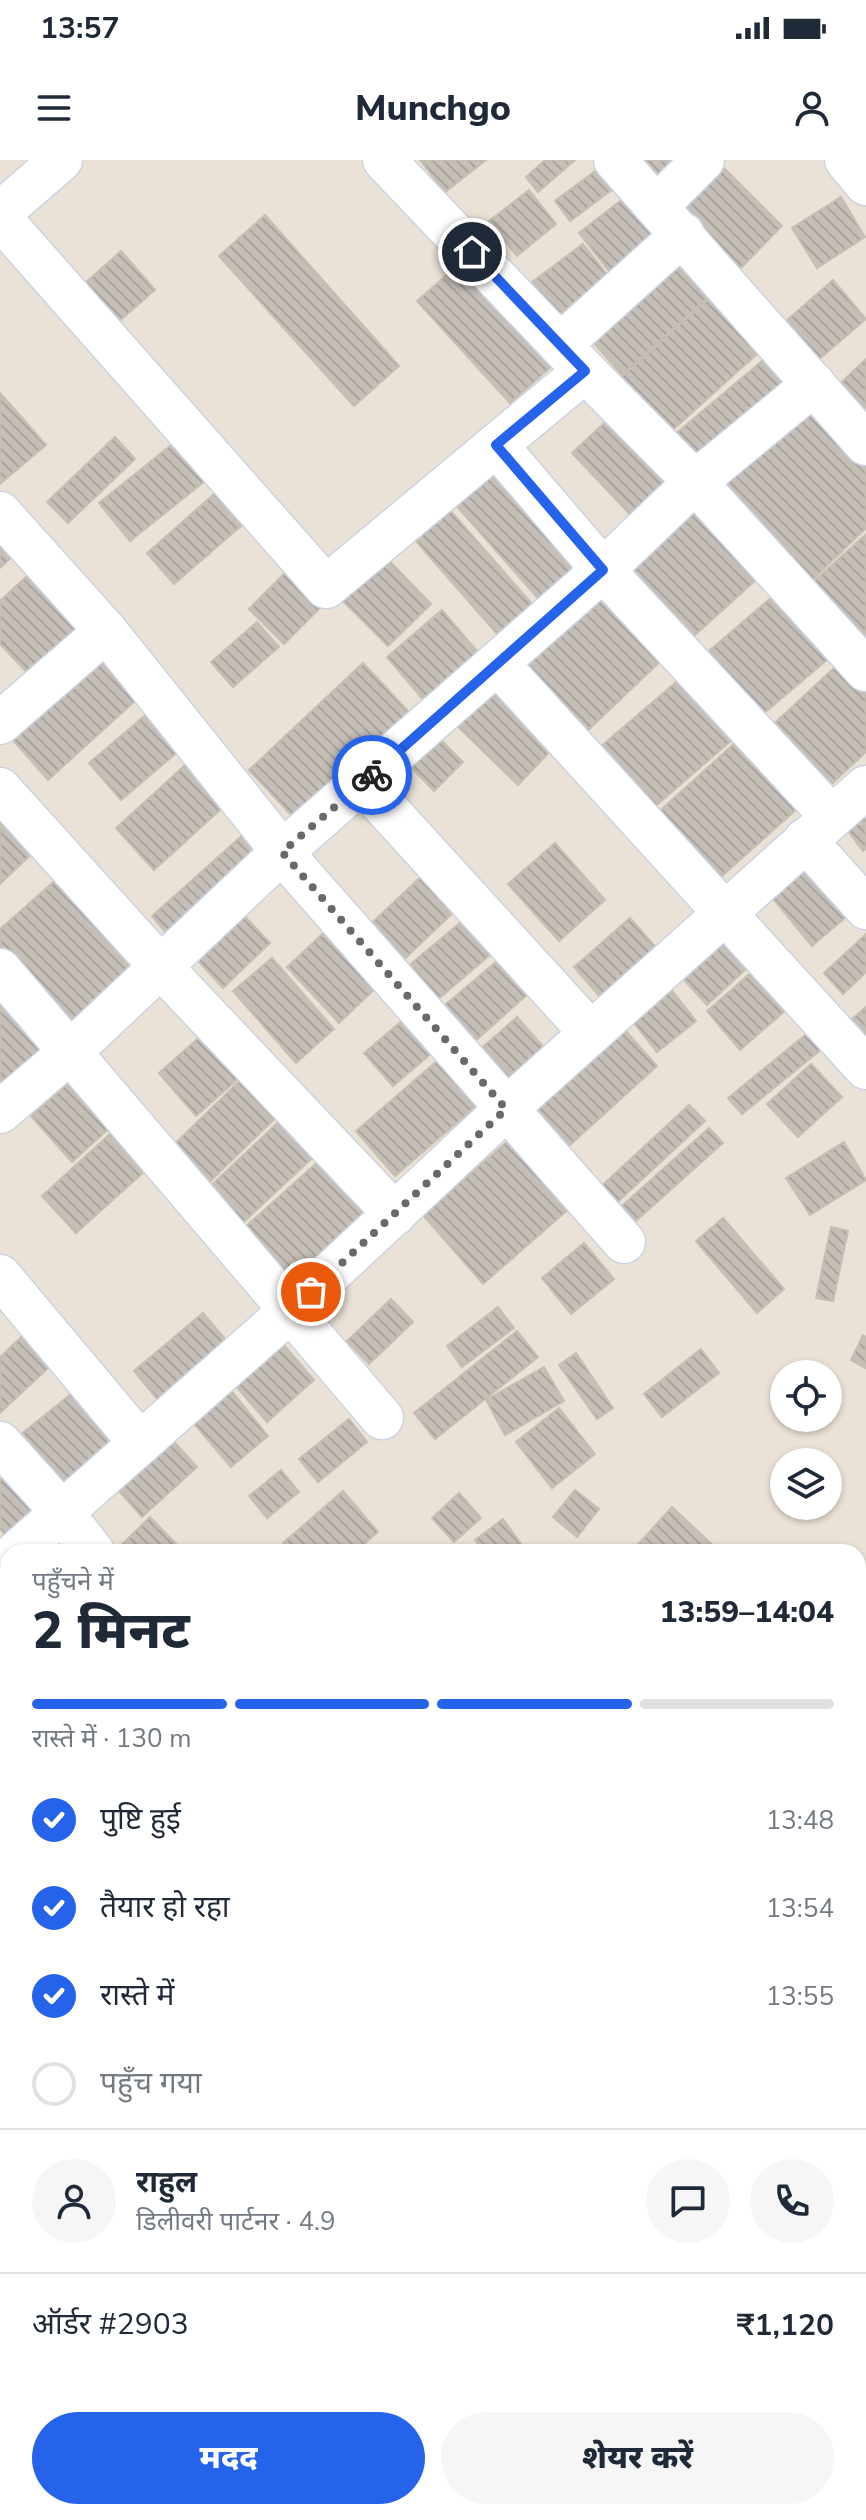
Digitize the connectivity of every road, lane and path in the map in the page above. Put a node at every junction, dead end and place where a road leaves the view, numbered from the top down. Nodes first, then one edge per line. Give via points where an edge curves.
1 (61, 160) edge
2 (384, 160) edge
3 (615, 160) edge
4 (703, 160) edge
5 (846, 160) edge
6 (866, 184) edge
7 (0, 215) edge
8 (670, 220) junction
9 (572, 358) junction
10 (814, 384) junction
11 (866, 444) edge
12 (496, 445) junction
13 (695, 482) junction
14 (0, 513) edge
15 (603, 570) junction
16 (106, 631) junction
17 (497, 663) junction
18 (866, 670) edge
19 (0, 723) edge
20 (363, 783) junction
21 (866, 787) edge
22 (0, 789) edge
23 (818, 828) junction
24 (282, 852) junction
25 (866, 908) edge
26 (726, 913) junction
27 (161, 967) junction
28 (0, 970) edge
29 (591, 1033) junction
30 (69, 1053) junction
31 (866, 1068) edge
32 (506, 1109) junction
33 (0, 1112) edge
34 (395, 1214) junction
35 (624, 1242) dead end
36 (0, 1276) edge
37 (290, 1311) junction
38 (382, 1418) dead end
39 (0, 1443) edge
40 (140, 1443) junction
41 (61, 1511) junction
42 (26, 1544) edge
43 (87, 1544) edge

1 - 7 street
2 - 9 street
3 - 8 street
4 - 8 street
5 - 6 street
7 - 12 street via 326,587
8 - 9 street
8 - 10 street
9 - 12 street
9 - 13 street
10 - 11 street
10 - 13 street
12 - 15 street
13 - 15 street
13 - 18 street
14 - 16 street
15 - 17 street
15 - 23 street
16 - 19 street
16 - 24 street
17 - 20 street
17 - 26 street
20 - 24 street
20 - 29 street
21 - 23 street
22 - 27 street
23 - 25 street
23 - 26 street
24 - 27 street
24 - 32 street
26 - 29 street
26 - 31 street
27 - 30 street
27 - 34 street
28 - 30 street
29 - 32 street
30 - 33 street
30 - 37 street
32 - 34 street
32 - 35 street
34 - 37 street
36 - 40 street
37 - 38 street
37 - 40 street
39 - 41 street
40 - 41 street
41 - 42 street
41 - 43 street

